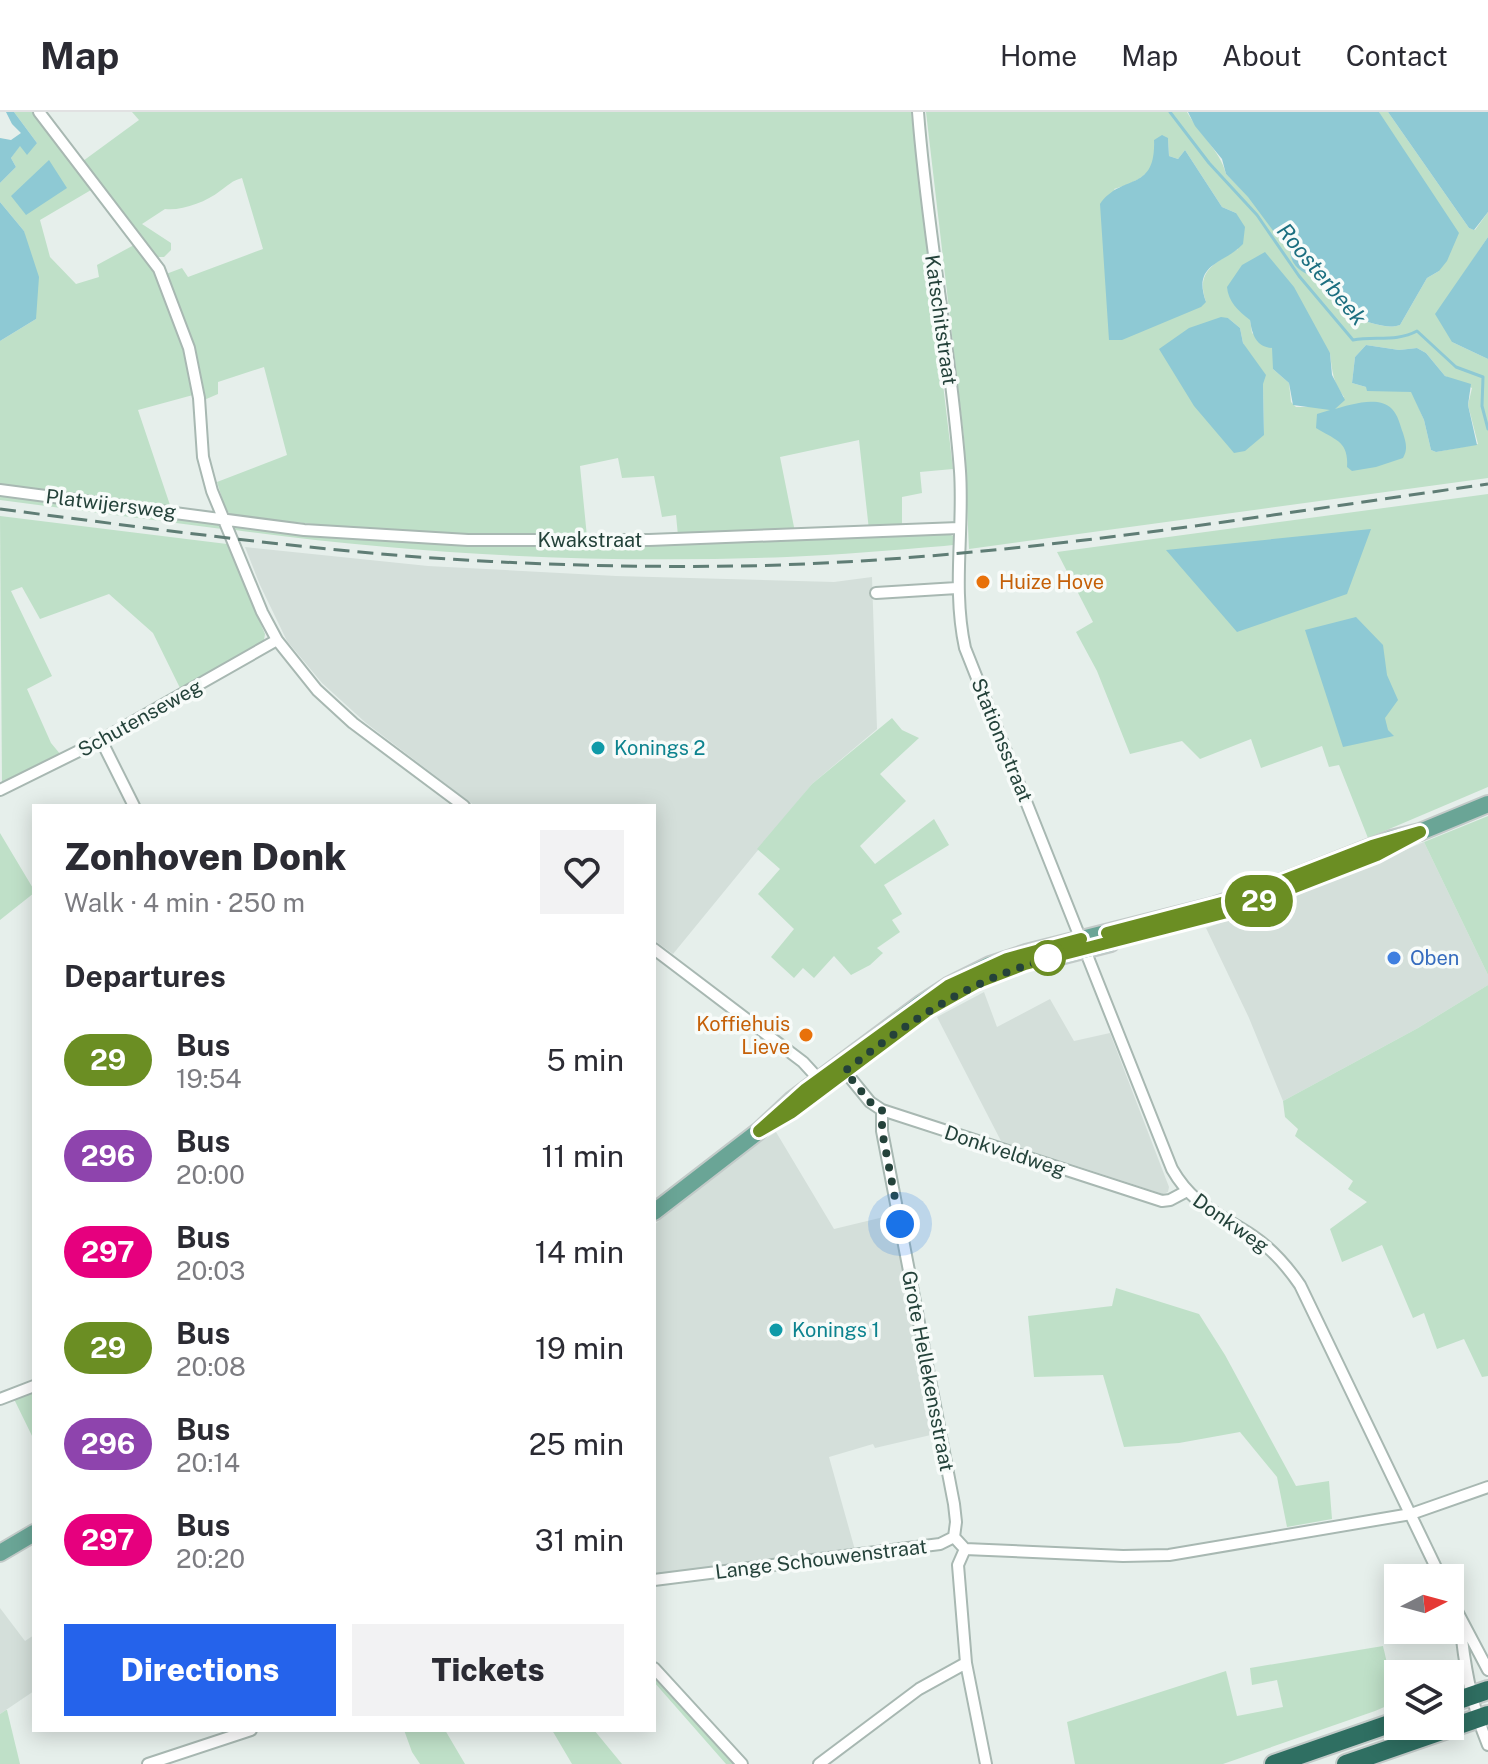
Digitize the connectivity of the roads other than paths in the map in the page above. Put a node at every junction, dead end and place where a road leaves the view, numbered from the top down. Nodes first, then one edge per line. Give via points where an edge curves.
1 (39, 112) edge
2 (918, 112) edge
3 (0, 490) edge
4 (223, 518) junction
5 (959, 528) junction
6 (957, 588) junction
7 (876, 593) dead end
8 (277, 640) junction
9 (101, 740) junction
10 (0, 790) edge
11 (133, 804) edge
12 (461, 804) edge
13 (1488, 804) edge
14 (1083, 944) junction
15 (656, 951) edge
16 (842, 1068) junction
17 (823, 1083) junction
18 (882, 1110) junction
19 (1187, 1191) junction
20 (656, 1210) edge
21 (32, 1387) edge
22 (0, 1399) edge
23 (1488, 1487) edge
24 (1411, 1514) junction
25 (32, 1534) edge
26 (954, 1537) junction
27 (965, 1549) junction
28 (0, 1553) edge
29 (1434, 1564) edge
30 (656, 1580) edge
31 (1464, 1627) edge
32 (1462, 1644) edge
33 (966, 1663) junction
34 (656, 1670) edge
35 (1488, 1670) edge
36 (1479, 1693) edge
37 (1483, 1717) edge
38 (1384, 1726) edge
39 (245, 1732) edge
40 (1488, 1745) edge
41 (148, 1764) edge
42 (742, 1764) edge
43 (819, 1764) edge
44 (986, 1764) edge
45 (1274, 1764) edge
46 (1346, 1764) edge

1 - 4 street via 159,269 189,348 203,457
2 - 5 street, Katschitstraat via 960,470
3 - 4 street, Platwijersweg
4 - 5 street, Kwakstraat via 304,530 468,540 649,540
4 - 8 street
5 - 6 street, Stationsstraat
6 - 7 street
6 - 14 street, Stationsstraat via 965,648
8 - 9 street, Schutenseweg
8 - 12 street via 317,690 353,723
9 - 10 street, Schutenseweg
9 - 11 street
13 - 14 main road via 1264,889
14 - 16 main road via 1007,959 961,978
14 - 19 street, Donkweg via 1172,1169
15 - 17 street via 803,1062
16 - 17 main road
16 - 18 street, Donkveldweg
17 - 20 main road
18 - 19 street, Donkveldweg via 1162,1201
18 - 26 street, Grote Hellekensstraat via 954,1504
19 - 24 street, Donkweg via 1265,1245 1291,1272
21 - 22 street
23 - 24 street
24 - 27 street via 1160,1556
24 - 29 street, Donkweg
25 - 28 main road
26 - 27 street, Lange Schouwenstraat
26 - 30 street, Lange Schouwenstraat via 940,1544
27 - 33 street via 958,1565
31 - 35 street
32 - 36 street via 1464,1668
33 - 43 street via 919,1689
33 - 44 street
34 - 42 street
36 - 37 street
37 - 40 street
37 - 46 highway
38 - 45 highway
39 - 41 street

